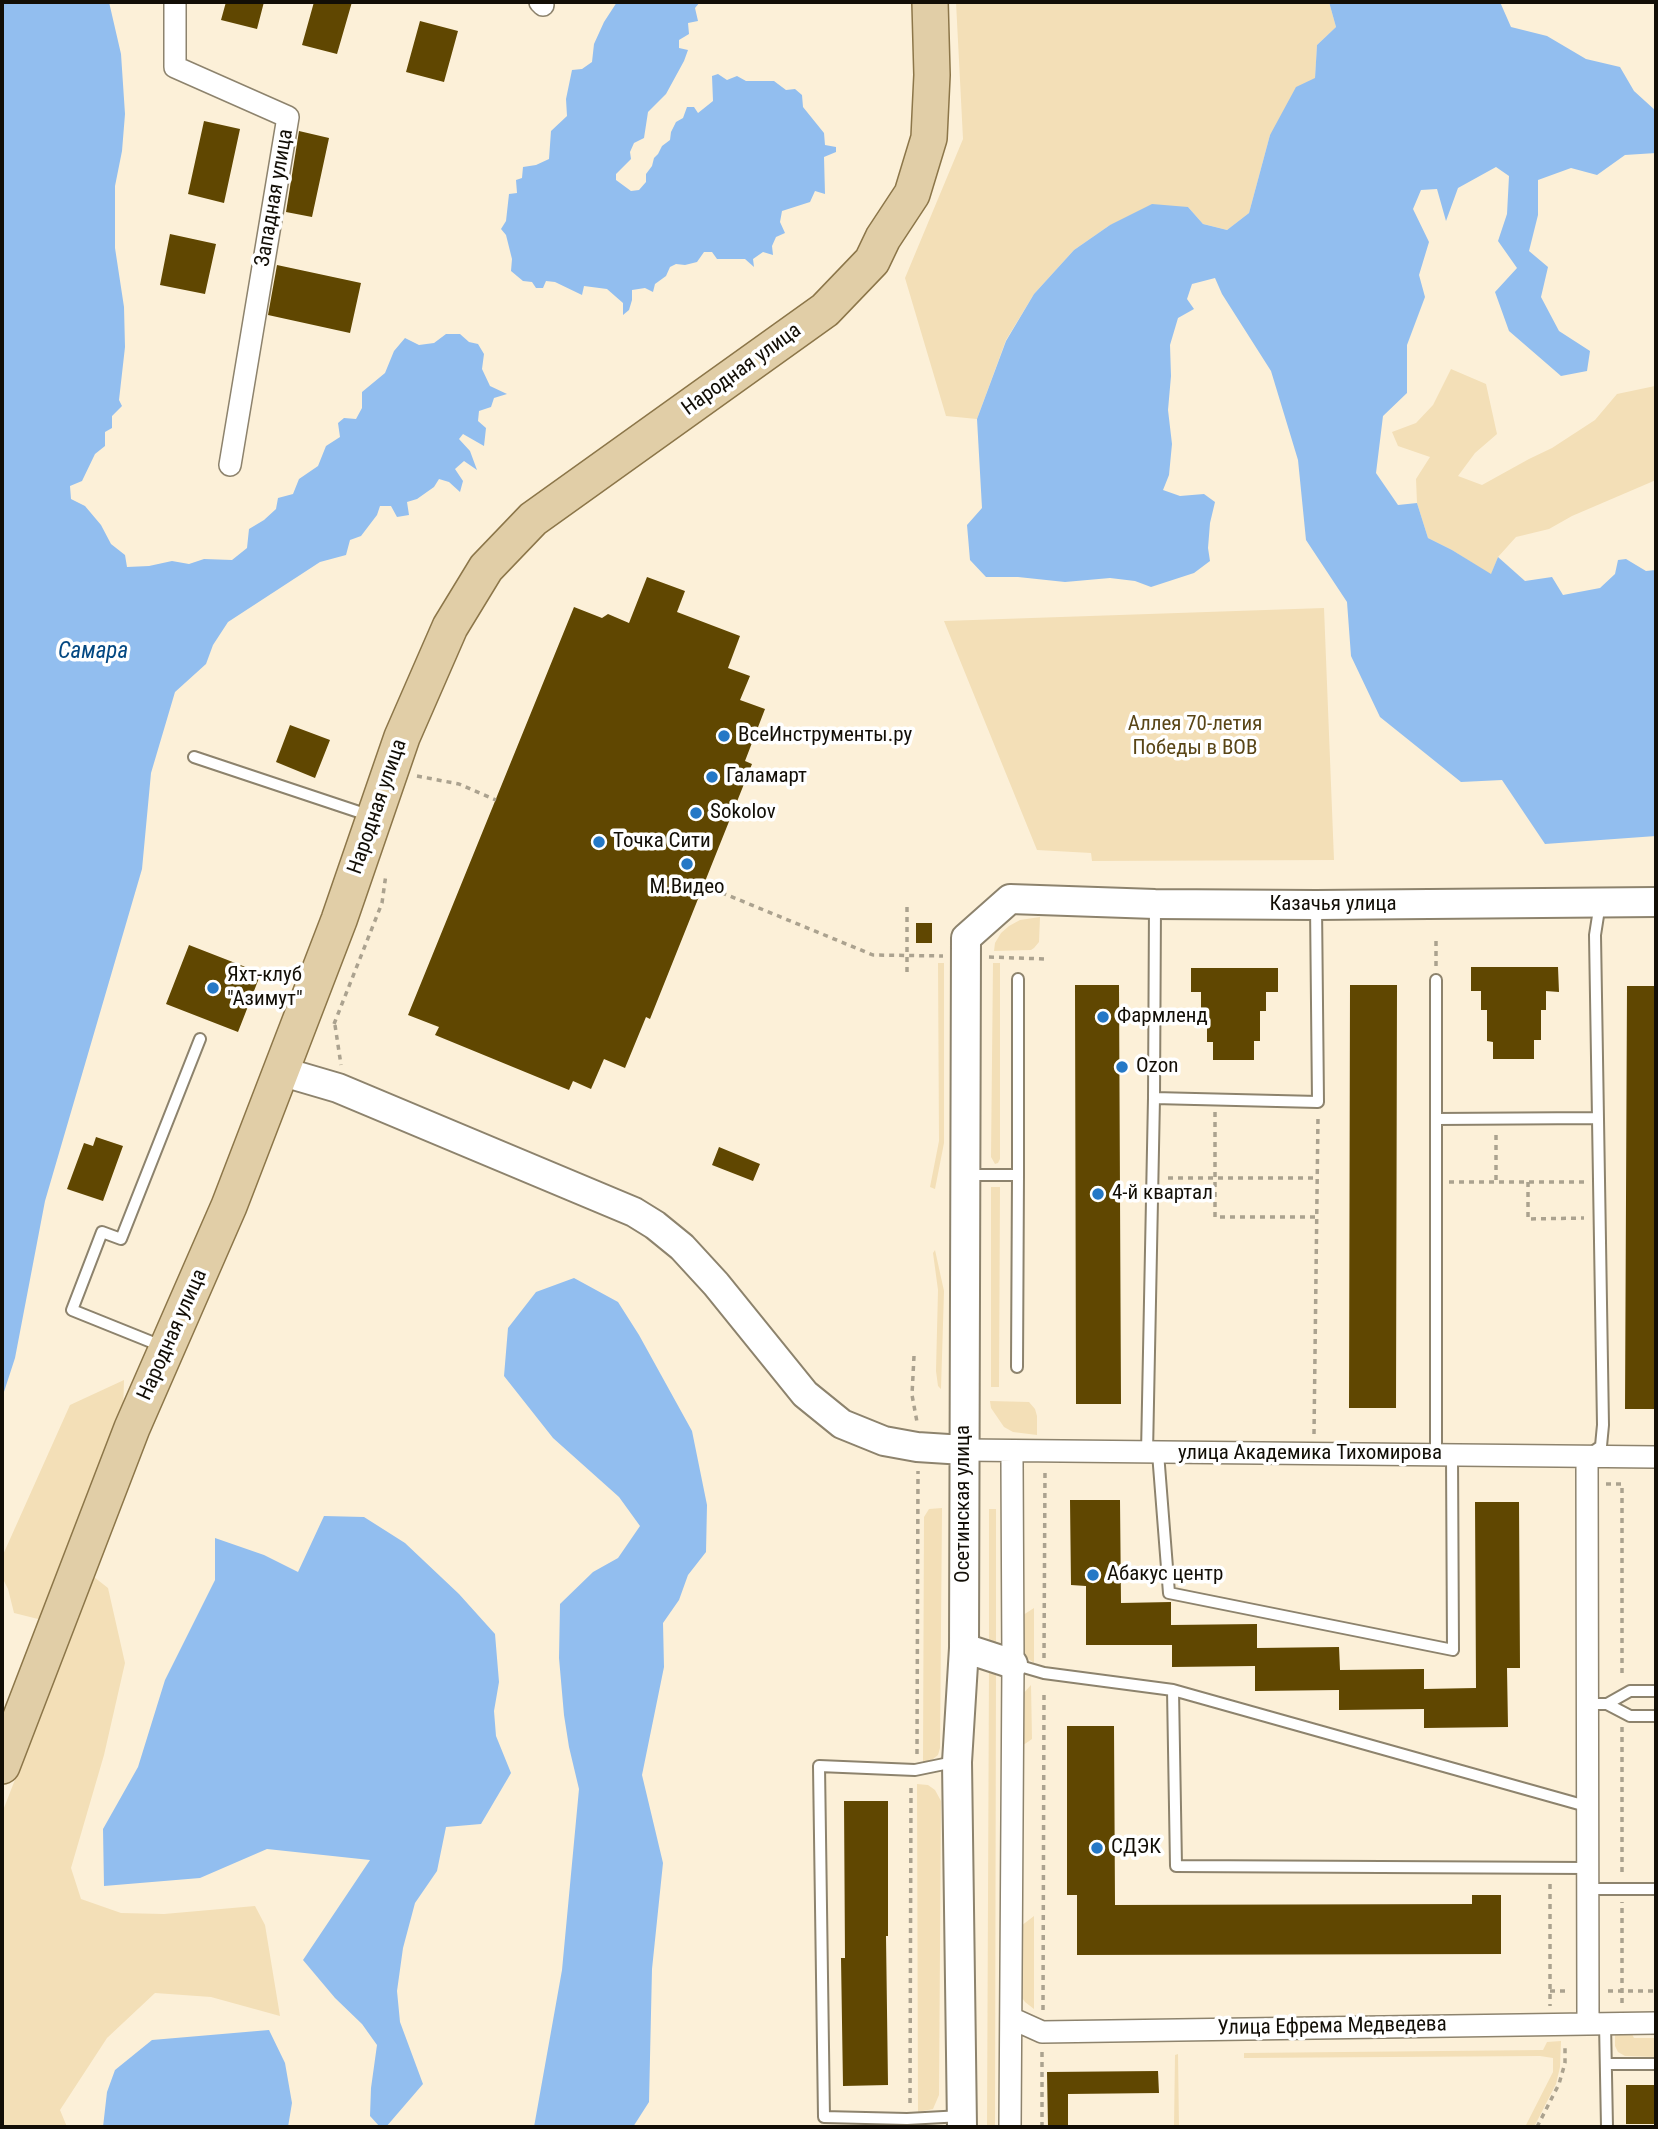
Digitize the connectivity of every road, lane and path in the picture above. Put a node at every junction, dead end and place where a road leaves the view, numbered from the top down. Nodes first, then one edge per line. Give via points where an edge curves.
1 (175, 2) edge
2 (930, 2) edge
3 (230, 464) dead end
4 (194, 757) dead end
5 (411, 775) dead end
6 (496, 800) dead end
7 (373, 816) junction
8 (387, 863) dead end
9 (704, 885) dead end
10 (1010, 900) joint
11 (1656, 902) edge
12 (1600, 903) junction
13 (1155, 904) junction
14 (1316, 905) junction
15 (907, 906) dead end
16 (1436, 936) dead end
17 (907, 956) junction
18 (966, 957) junction
19 (1046, 959) dead end
20 (907, 972) dead end
21 (1018, 979) dead end
22 (1436, 980) joint
23 (319, 1017) junction
24 (200, 1039) dead end
25 (341, 1065) dead end
26 (280, 1070) junction
27 (1154, 1098) junction
28 (1215, 1100) junction
29 (1318, 1102) junction
30 (1598, 1118) junction
31 (1436, 1119) junction
32 (1496, 1119) junction
33 (965, 1175) junction
34 (1018, 1175) junction
35 (1152, 1178) junction
36 (1215, 1178) junction
37 (1317, 1178) junction
38 (1436, 1182) junction
39 (1496, 1182) junction
40 (1528, 1182) junction
41 (1599, 1182) junction
42 (1317, 1217) junction
43 (1600, 1218) junction
44 (167, 1348) junction
45 (914, 1356) dead end
46 (1017, 1367) dead end
47 (918, 1431) dead end
48 (964, 1450) junction
49 (1152, 1453) junction
50 (1314, 1453) junction
51 (1444, 1455) junction
52 (1587, 1457) junction
53 (1656, 1457) edge
54 (1012, 1461) dead end
55 (918, 1466) dead end
56 (1045, 1470) dead end
57 (1587, 1484) junction
58 (964, 1648) junction
59 (1044, 1660) dead end
60 (1013, 1664) junction
61 (1044, 1690) dead end
62 (1173, 1690) junction
63 (1656, 1691) edge
64 (1622, 1695) junction
65 (1597, 1704) junction
66 (1622, 1712) junction
67 (1656, 1716) edge
68 (957, 1762) junction
69 (917, 1763) dead end
70 (2, 1766) edge
71 (911, 1784) dead end
72 (1586, 1807) junction
73 (1550, 1868) junction
74 (1587, 1879) junction
75 (1622, 1889) junction
76 (1656, 1889) edge
77 (1043, 2010) dead end
78 (1011, 2018) junction
79 (1605, 2023) junction
80 (1656, 2023) edge
81 (1550, 2024) junction
82 (1565, 2044) dead end
83 (1042, 2048) dead end
84 (1606, 2064) junction
85 (1656, 2064) edge
86 (910, 2112) dead end
87 (962, 2121) edge
88 (1010, 2127) edge
89 (1042, 2127) edge
90 (1537, 2127) edge
91 (1607, 2127) edge

1 - 3 street, Западная улица via 176,66 288,117
2 - 7 main road, Народная улица via 929,138 912,194 872,261 825,310 533,519 486,568 450,627
4 - 7 lane
5 - 6 path via 459,784
7 - 23 main road, Народная улица via 339,919
8 - 23 path via 382,904
9 - 17 path via 873,955
10 - 13 street, Казачья улица
10 - 18 street, Осетинская улица via 966,938
11 - 12 street, Казачья улица
12 - 14 street, Казачья улица
12 - 30 lane via 1595,935
13 - 14 street, Казачья улица
13 - 27 lane
14 - 29 lane
15 - 17 path
16 - 22 path
17 - 18 path
17 - 20 path
18 - 19 path
18 - 33 street, Осетинская улица
21 - 34 lane
22 - 31 lane
23 - 25 path
23 - 26 main road, Народная улица
24 - 44 lane via 121,1239 103,1232 72,1310
26 - 44 main road, Народная улица via 229,1206
26 - 48 street via 338,1088 634,1212 682,1247 805,1394 842,1424 884,1441
27 - 28 lane
27 - 35 lane
28 - 29 lane
28 - 36 path
29 - 37 path
30 - 32 lane
30 - 41 lane
31 - 32 lane
31 - 38 lane
32 - 39 path
33 - 34 lane
33 - 48 street, Осетинская улица
34 - 46 lane
35 - 36 path
35 - 49 lane
36 - 37 path
36 - 42 path via 1215,1217
37 - 42 path
38 - 39 path
38 - 51 lane
39 - 40 path
40 - 41 path
40 - 43 path via 1528,1219
41 - 43 lane
42 - 50 path
43 - 52 lane via 1603,1426 1601,1446
44 - 70 main road, Народная улица
45 - 47 path via 912,1395
48 - 49 street, улица Академика Тихомирова
48 - 58 street, Осетинская улица
49 - 50 street, улица Академика Тихомирова
49 - 51 lane via 1169,1592 1453,1650
50 - 51 street, улица Академика Тихомирова
51 - 52 street, улица Академика Тихомирова
52 - 53 street, улица Академика Тихомирова
52 - 57 street
54 - 60 street
55 - 69 path
56 - 59 path
57 - 64 path via 1622,1484
57 - 65 street
58 - 60 street
58 - 68 street, Осетинская улица
60 - 62 lane
60 - 78 street
61 - 77 path
62 - 72 lane
62 - 73 lane via 1176,1866
63 - 64 lane
64 - 65 lane
65 - 66 lane
65 - 72 street
66 - 67 lane
66 - 75 path
68 - 87 street, Осетинская улица
68 - 87 lane via 915,1770 819,1766 824,2117
71 - 86 path
72 - 74 street
73 - 74 lane
73 - 81 path
74 - 75 lane
74 - 79 street
75 - 76 lane
75 - 79 path
78 - 81 street, Улица Ефрема Медведева via 1042,2032
78 - 88 street
79 - 80 street, Улица Ефрема Медведева
79 - 81 street, Улица Ефрема Медведева
79 - 84 lane
82 - 90 path via 1559,2084
83 - 89 path
84 - 85 lane
84 - 91 lane

